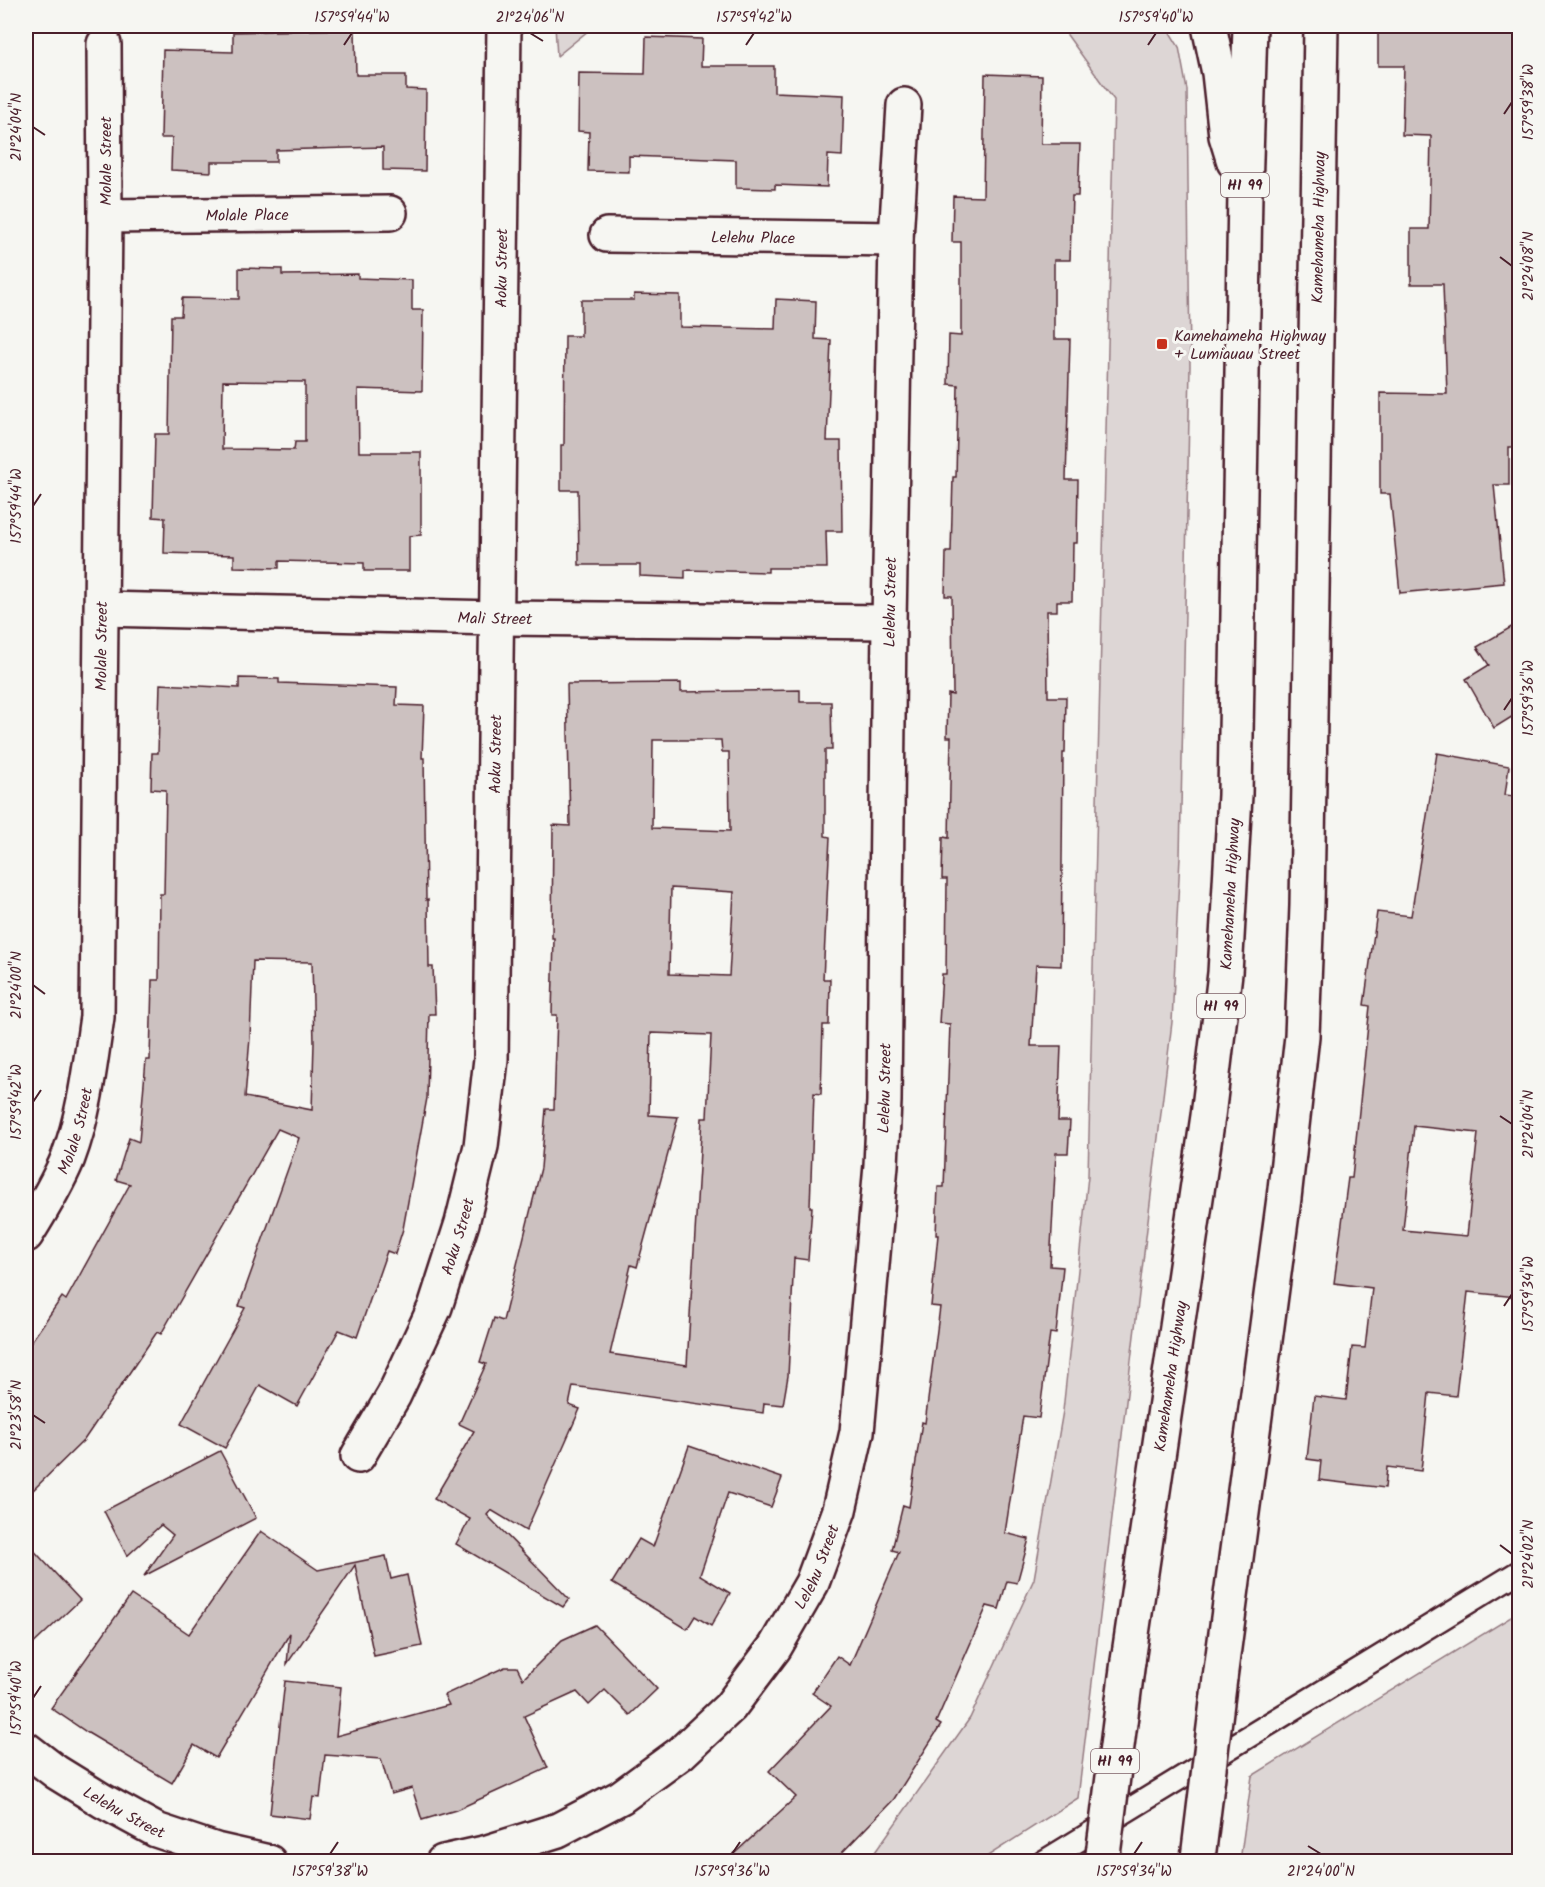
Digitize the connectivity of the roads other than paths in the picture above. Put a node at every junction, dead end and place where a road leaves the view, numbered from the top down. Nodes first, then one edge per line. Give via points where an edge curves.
1 (504, 26) edge
2 (1209, 26) edge
3 (1250, 26) edge
4 (1324, 32) edge
5 (104, 44) dead end
6 (904, 105) dead end
7 (1245, 192) junction
8 (390, 213) dead end
9 (105, 216) junction
10 (607, 235) dead end
11 (896, 238) junction
12 (102, 609) junction
13 (497, 618) junction
14 (889, 622) junction
15 (26, 1235) edge
16 (358, 1456) dead end
17 (1520, 1571) edge
18 (26, 1749) edge
19 (1197, 1860) edge
20 (269, 1862) edge
21 (443, 1862) edge
22 (1043, 1862) edge
23 (1102, 1862) edge

1 - 13 street, Aoku Street
2 - 7 street via 1226,136
3 - 7 street, Kamehameha Highway / HI 99
4 - 19 street, Kamehameha Highway, bridge via 1302,1036
5 - 9 street, Molale Street
6 - 11 street, Lelehu Street
7 - 23 street, Kamehameha Highway / HI 99, bridge via 1235,795 1225,973
8 - 9 street, Molale Place
9 - 12 street, Molale Street
10 - 11 street, Lelehu Place
11 - 14 street, Lelehu Street
12 - 13 street, Mali Street
12 - 15 street, Molale Street via 97,1017 84,1101 67,1158
13 - 14 street, Mali Street
13 - 16 street, Aoku Street via 491,1059 481,1146 435,1307 394,1395
14 - 21 street, Lelehu Street via 882,1154 857,1432 839,1510 812,1583 775,1647 730,1707 681,1753 621,1797 558,1830
17 - 22 lane
18 - 20 street, Lelehu Street via 84,1790 156,1830

